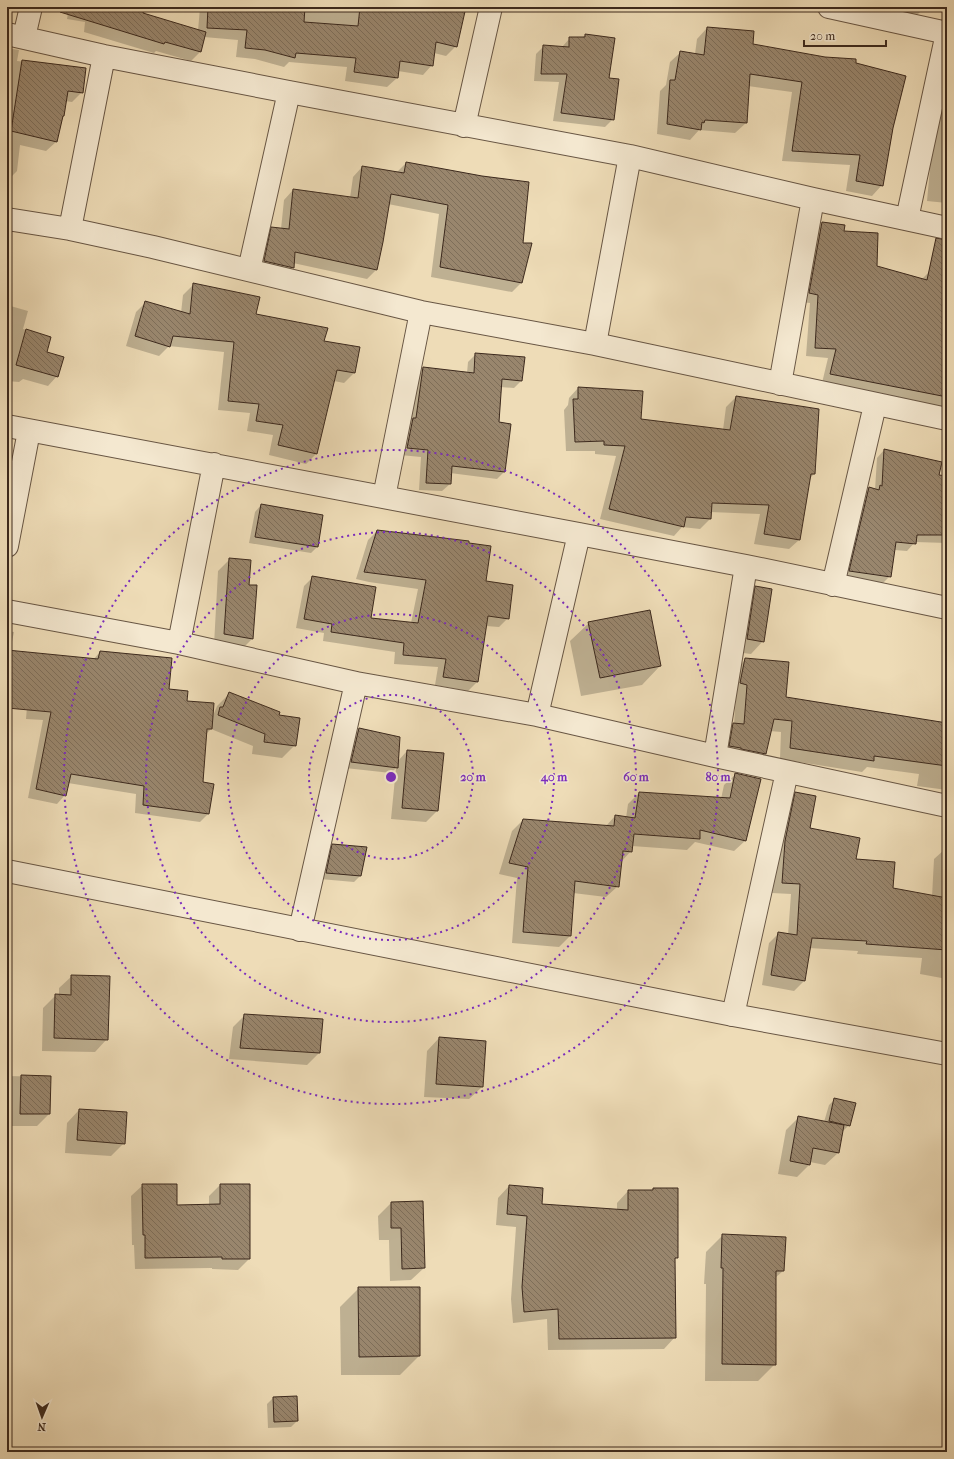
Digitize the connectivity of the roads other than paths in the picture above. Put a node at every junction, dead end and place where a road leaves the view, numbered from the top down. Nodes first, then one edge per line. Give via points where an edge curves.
1 (31, 7) edge
2 (491, 7) edge
3 (829, 7) edge
4 (861, 10) edge
5 (947, 33) edge
6 (16, 35) edge
7 (104, 56) junction
8 (289, 92) junction
9 (464, 126) junction
10 (630, 156) junction
11 (813, 199) junction
12 (7, 219) edge
13 (907, 219) junction
14 (947, 228) edge
15 (70, 230) junction
16 (249, 270) junction
17 (421, 312) junction
18 (595, 344) junction
19 (780, 384) junction
20 (875, 405) junction
21 (947, 419) edge
22 (7, 426) edge
23 (30, 431) junction
24 (214, 464) junction
25 (384, 497) junction
26 (579, 534) junction
27 (7, 546) edge
28 (746, 566) junction
29 (833, 585) junction
30 (947, 608) edge
31 (7, 611) edge
32 (180, 643) junction
33 (356, 683) junction
34 (537, 715) junction
35 (715, 756) junction
36 (787, 772) junction
37 (947, 806) edge
38 (7, 871) edge
39 (300, 930) junction
40 (733, 1015) junction
41 (947, 1054) edge

1 - 6 street
2 - 9 street
3 - 4 street
4 - 5 street
5 - 13 street
6 - 7 street
7 - 8 street
7 - 15 street
8 - 9 street
8 - 16 street
9 - 10 street
10 - 11 street
10 - 18 street
11 - 13 street
11 - 19 street
12 - 15 street
13 - 14 street
15 - 16 street
16 - 17 street
17 - 18 street
17 - 25 street
18 - 19 street
19 - 20 street
20 - 21 street
20 - 29 street
22 - 23 street
23 - 24 street
23 - 27 street
24 - 25 street
24 - 32 street
25 - 26 street
26 - 28 street
26 - 34 street
28 - 29 street
28 - 35 street
29 - 30 street
31 - 32 street
32 - 33 street
33 - 34 street
33 - 39 street
34 - 35 street
35 - 36 street
36 - 37 street
36 - 40 street
38 - 39 street
39 - 40 street
40 - 41 street

